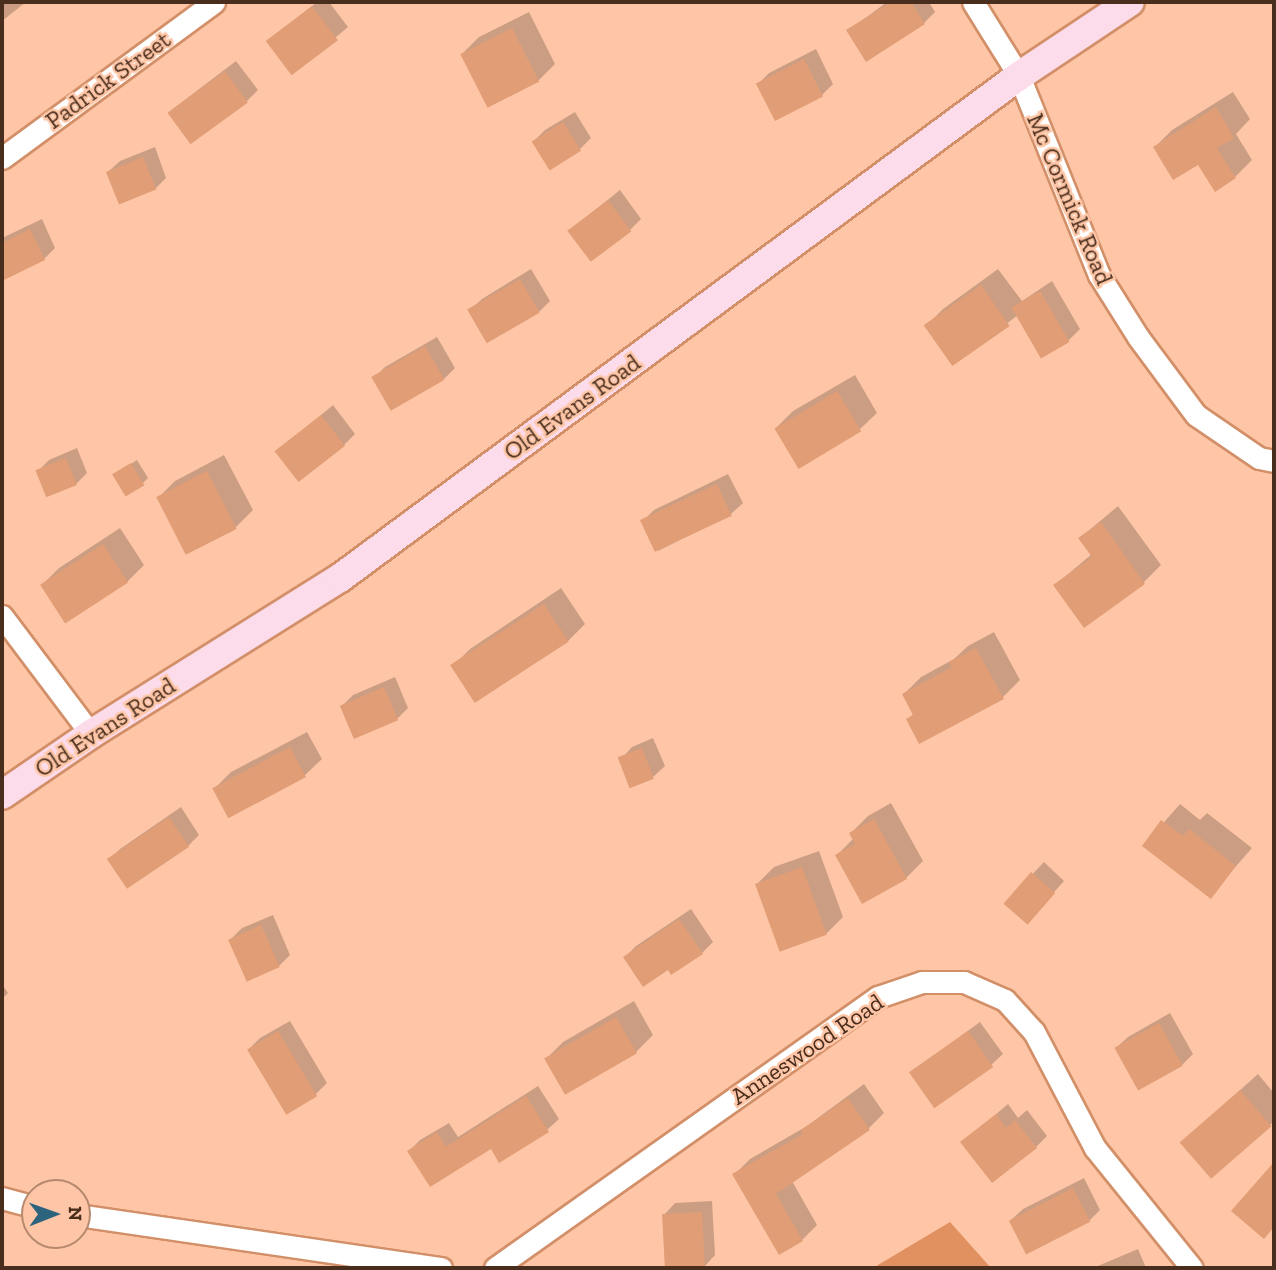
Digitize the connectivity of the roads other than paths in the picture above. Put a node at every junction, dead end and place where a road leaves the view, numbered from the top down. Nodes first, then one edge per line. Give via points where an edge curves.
1 (214, 2) edge
2 (972, 2) edge
3 (1130, 2) edge
4 (1019, 76) junction
5 (2, 158) edge
6 (1274, 461) edge
7 (2, 616) edge
8 (91, 734) junction
9 (2, 794) edge
10 (2, 1198) edge
11 (21, 1203) edge
12 (91, 1217) edge
13 (441, 1268) edge
14 (495, 1268) edge
15 (1192, 1268) edge

1 - 5 street, Padrick Street
2 - 4 street, Mc Cormick Road
3 - 4 street, Old Evans Road
4 - 6 street, Mc Cormick Road via 1099,275 1138,337 1196,415 1259,458
4 - 8 street, Old Evans Road via 340,578
7 - 8 street
8 - 9 street, Old Evans Road
10 - 11 street
12 - 13 street
14 - 15 street, Anneswood Road via 878,997 922,982 964,982 1004,1000 1034,1032 1096,1148

